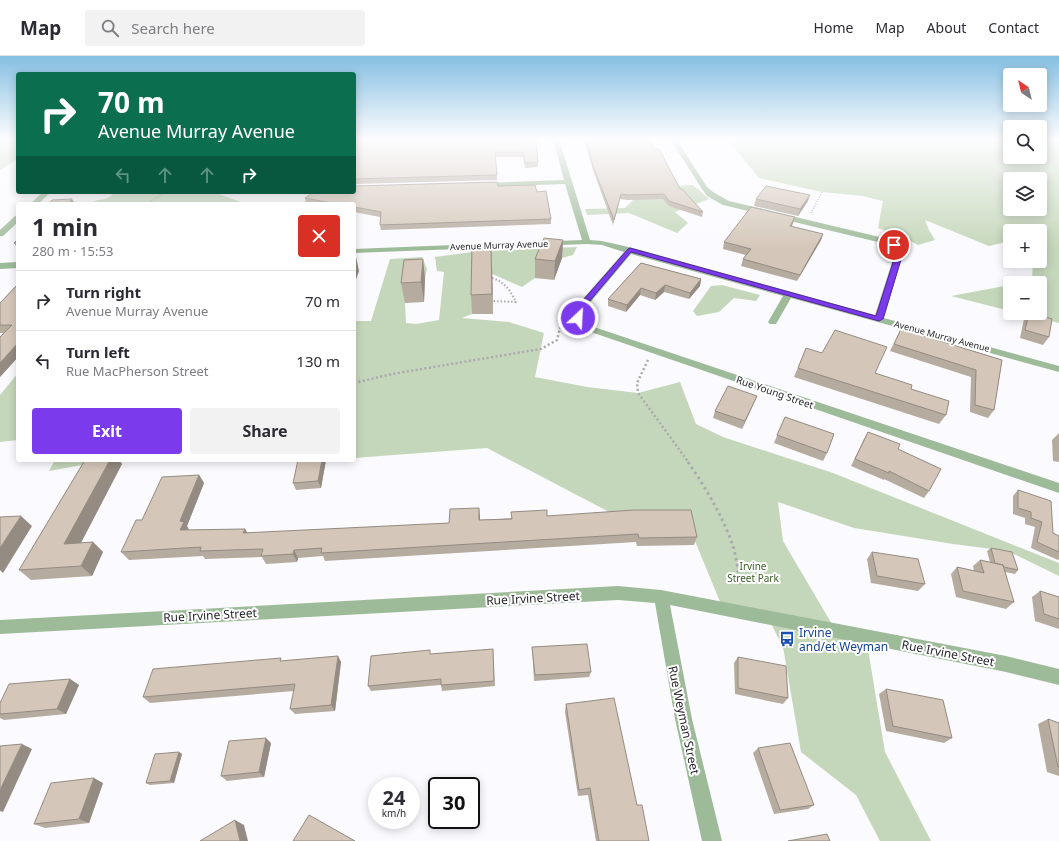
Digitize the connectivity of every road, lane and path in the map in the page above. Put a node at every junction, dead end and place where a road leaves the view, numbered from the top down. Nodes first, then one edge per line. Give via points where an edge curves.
1 (567, 176) edge
2 (696, 176) edge
3 (569, 182) junction
4 (471, 185) edge
5 (822, 192) dead end
6 (45, 194) edge
7 (160, 195) edge
8 (36, 202) edge
9 (150, 202) edge
10 (16, 220) edge
11 (806, 222) junction
12 (0, 234) edge
13 (587, 242) junction
14 (630, 250) junction
15 (356, 251) edge
16 (16, 265) edge
17 (0, 266) edge
18 (492, 278) edge
19 (789, 294) junction
20 (492, 301) edge
21 (879, 319) junction
22 (562, 320) dead end
23 (773, 322) dead end
24 (649, 358) dead end
25 (1059, 369) edge
26 (356, 383) edge
27 (1059, 488) edge
28 (741, 586) dead end
29 (661, 597) junction
30 (0, 627) edge
31 (1059, 677) edge
32 (712, 841) edge

1 - 3 street
2 - 11 street via 704,188 717,199 738,207
3 - 4 street
3 - 13 street via 582,234
5 - 11 path
6 - 8 street
7 - 9 path
10 - 12 street
11 - 21 street via 885,241 898,248 899,253
13 - 14 street, Avenue Murray Avenue
13 - 15 street, Avenue Murray Avenue
14 - 19 street, Avenue Murray Avenue
14 - 27 street, Rue Young Street via 579,309 578,318 585,326
16 - 17 street
18 - 20 path via 509,287 516,302
19 - 21 street, Avenue Murray Avenue
19 - 23 street
21 - 25 street, Avenue Murray Avenue
22 - 26 path via 557,340 541,349
24 - 28 path via 637,383 638,393 686,457 708,493 732,542
29 - 30 street, Rue Irvine Street via 618,593
29 - 31 street, Rue Irvine Street via 1006,664
29 - 32 street, Rue Weyman Street via 672,666

